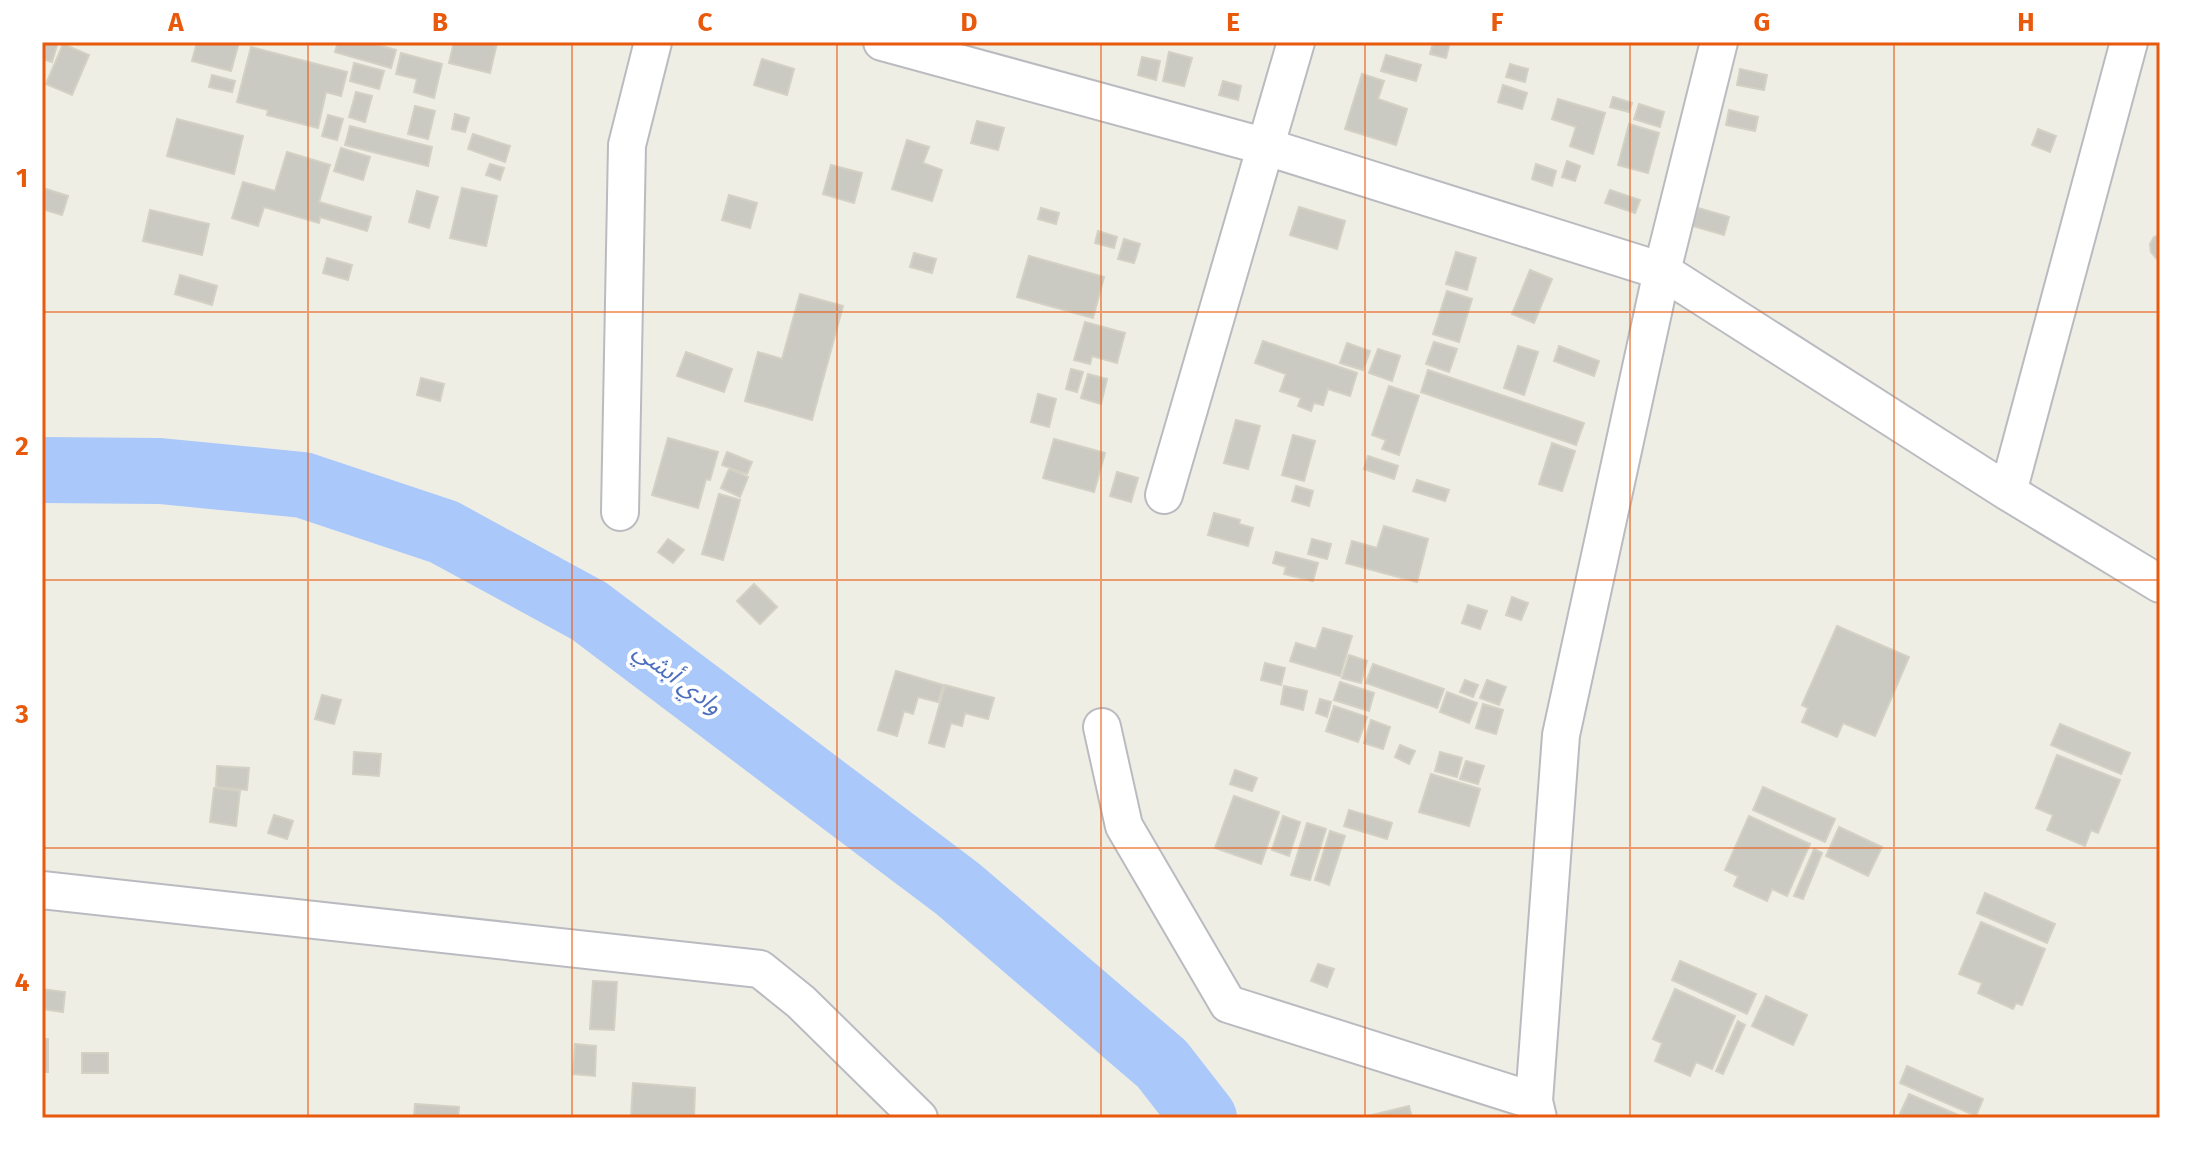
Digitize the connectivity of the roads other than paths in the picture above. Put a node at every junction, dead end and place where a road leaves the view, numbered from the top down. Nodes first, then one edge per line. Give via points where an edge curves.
1 (653, 42) edge
2 (882, 42) edge
3 (1296, 42) edge
4 (1719, 42) edge
5 (2129, 42) edge
6 (1267, 147) junction
7 (1662, 271) junction
8 (2008, 492) junction
9 (1164, 495) dead end
10 (620, 512) dead end
11 (2160, 584) edge
12 (1102, 727) dead end
13 (42, 890) edge
14 (1536, 1110) edge
15 (919, 1118) edge

1 - 10 street via 627,145
2 - 6 street
3 - 6 street
4 - 7 street
5 - 8 street
6 - 7 street
6 - 9 street
7 - 8 street
7 - 14 street via 1561,735
8 - 11 street
12 - 14 street via 1124,826 1228,1004
13 - 15 street via 760,969

